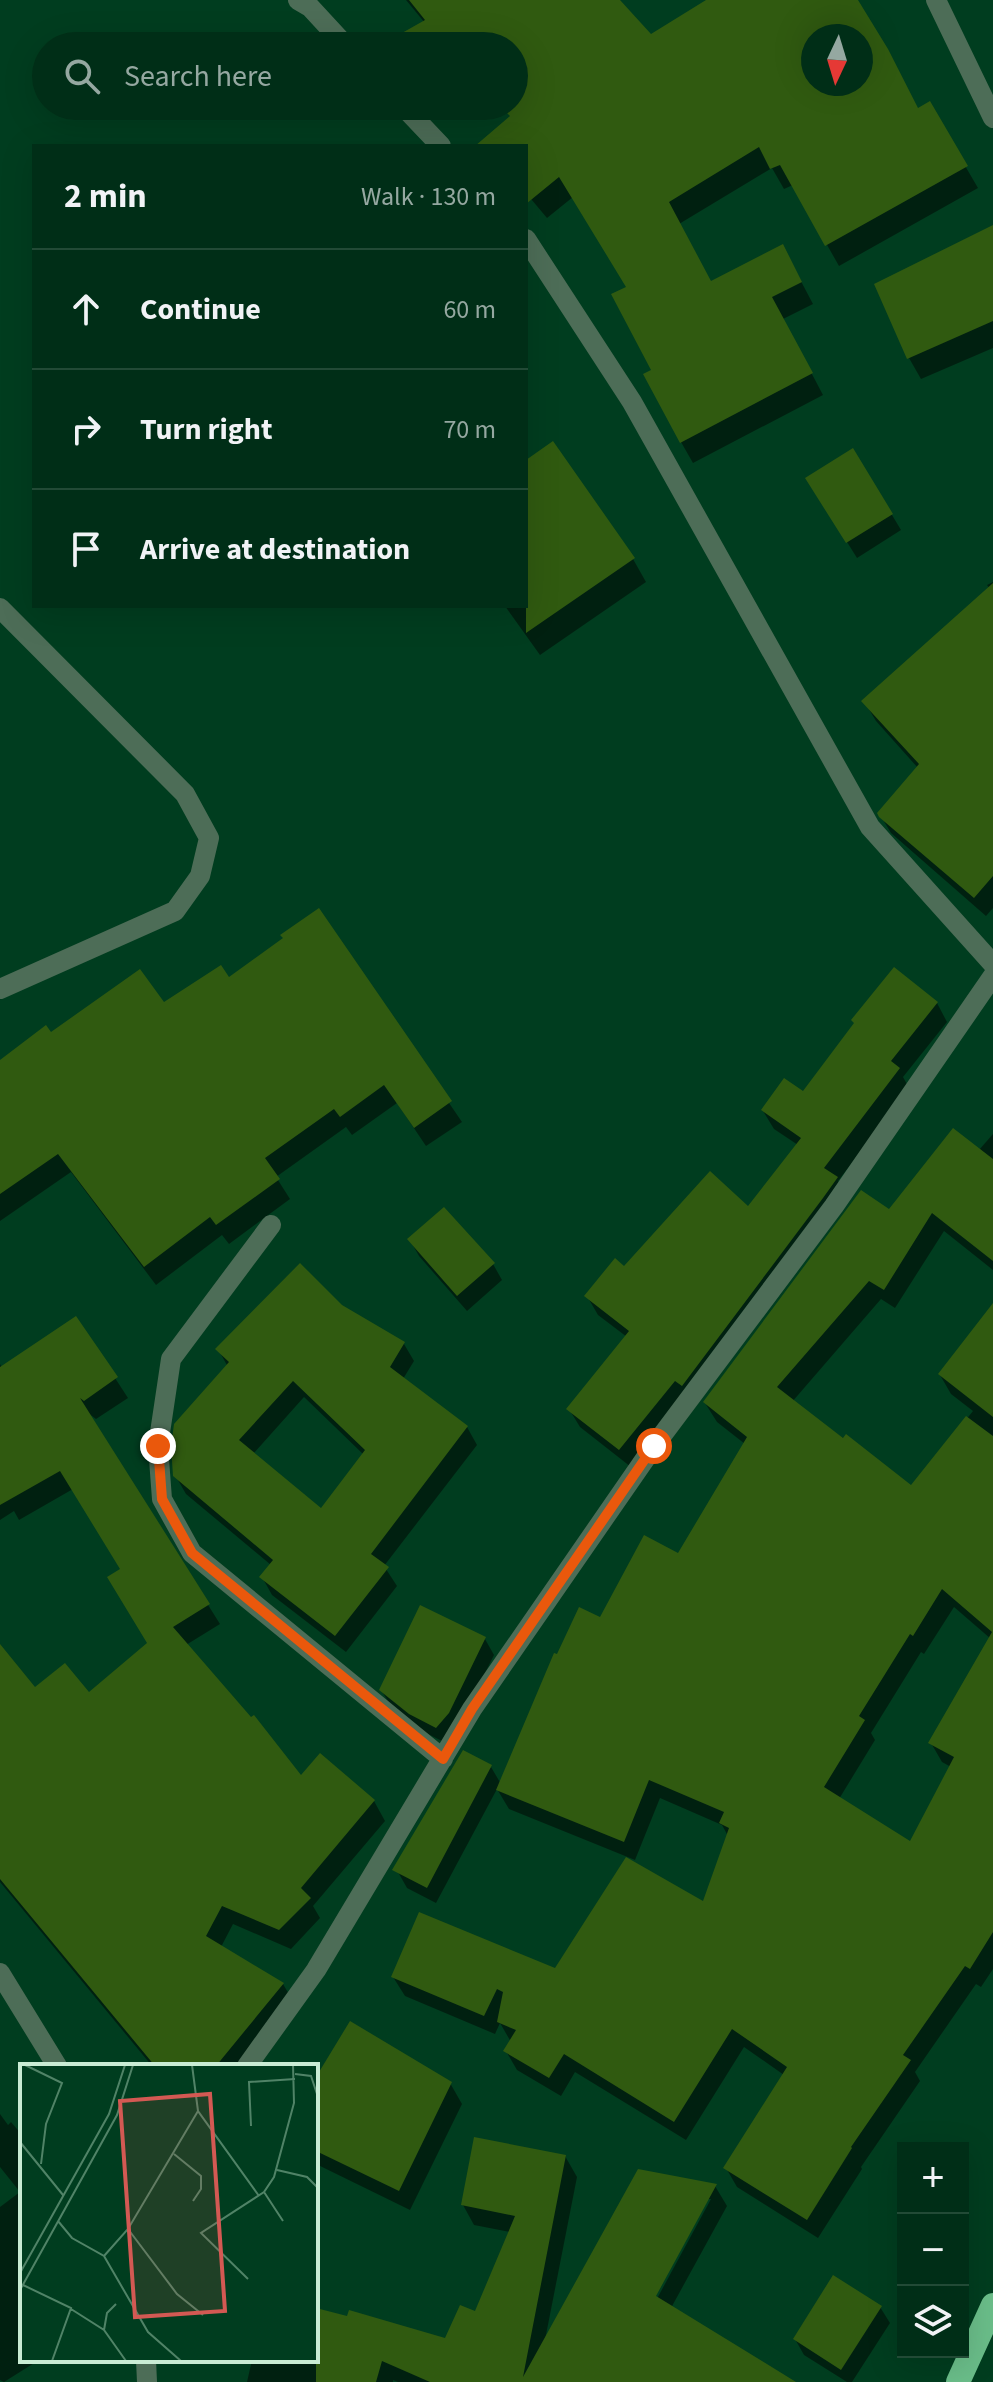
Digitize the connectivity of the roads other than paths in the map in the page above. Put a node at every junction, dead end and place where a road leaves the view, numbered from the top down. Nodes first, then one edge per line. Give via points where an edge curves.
1 (298, 0) edge
2 (936, 0) edge
3 (333, 32) edge
4 (993, 118) edge
5 (416, 120) edge
6 (439, 144) edge
7 (528, 242) edge
8 (0, 608) edge
9 (993, 964) edge
10 (993, 976) edge
11 (0, 989) edge
12 (271, 1225) dead end
13 (443, 1759) junction
14 (0, 1973) edge
15 (56, 2064) edge
16 (248, 2064) edge
17 (993, 2305) edge
18 (146, 2362) edge
19 (147, 2382) edge
20 (958, 2382) edge

1 - 3 street
2 - 4 street
5 - 6 street
7 - 9 street via 632,402 870,827
8 - 11 street via 185,794 209,838 200,876 175,911
10 - 13 street via 834,1206 654,1446
12 - 13 street via 171,1359 158,1446 162,1499 192,1553
13 - 16 street via 316,1970
14 - 15 street
17 - 20 highway
18 - 19 street

